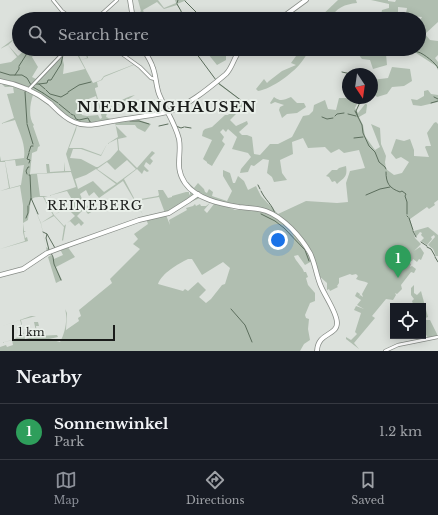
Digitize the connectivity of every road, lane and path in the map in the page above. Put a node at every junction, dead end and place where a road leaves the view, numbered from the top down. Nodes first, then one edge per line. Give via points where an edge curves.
1 (53, 0) edge
2 (117, 0) edge
3 (130, 0) edge
4 (306, 0) edge
5 (63, 12) edge
6 (104, 12) edge
7 (132, 12) edge
8 (290, 12) edge
9 (60, 56) edge
10 (125, 56) edge
11 (147, 56) edge
12 (237, 56) edge
13 (155, 79) junction
14 (0, 81) edge
15 (28, 90) junction
16 (165, 111) junction
17 (179, 165) junction
18 (197, 195) junction
19 (0, 275) edge
20 (438, 337) edge
21 (317, 351) edge
22 (385, 351) edge

1 - 5 street
2 - 6 street
3 - 7 main road
4 - 8 main road
9 - 15 street
10 - 13 street
11 - 13 main road
12 - 16 main road via 226,74 190,101
13 - 16 main road
14 - 15 main road
15 - 16 main road via 46,100 67,119 82,124 98,124
16 - 17 main road via 178,138
17 - 18 main road via 186,182
17 - 18 main road via 183,179
18 - 19 main road via 169,213 139,220 47,253 23,269
18 - 21 main road via 216,202 257,208 270,213 293,231 308,249 321,288 337,321 334,330 320,340
20 - 22 street via 398,345

